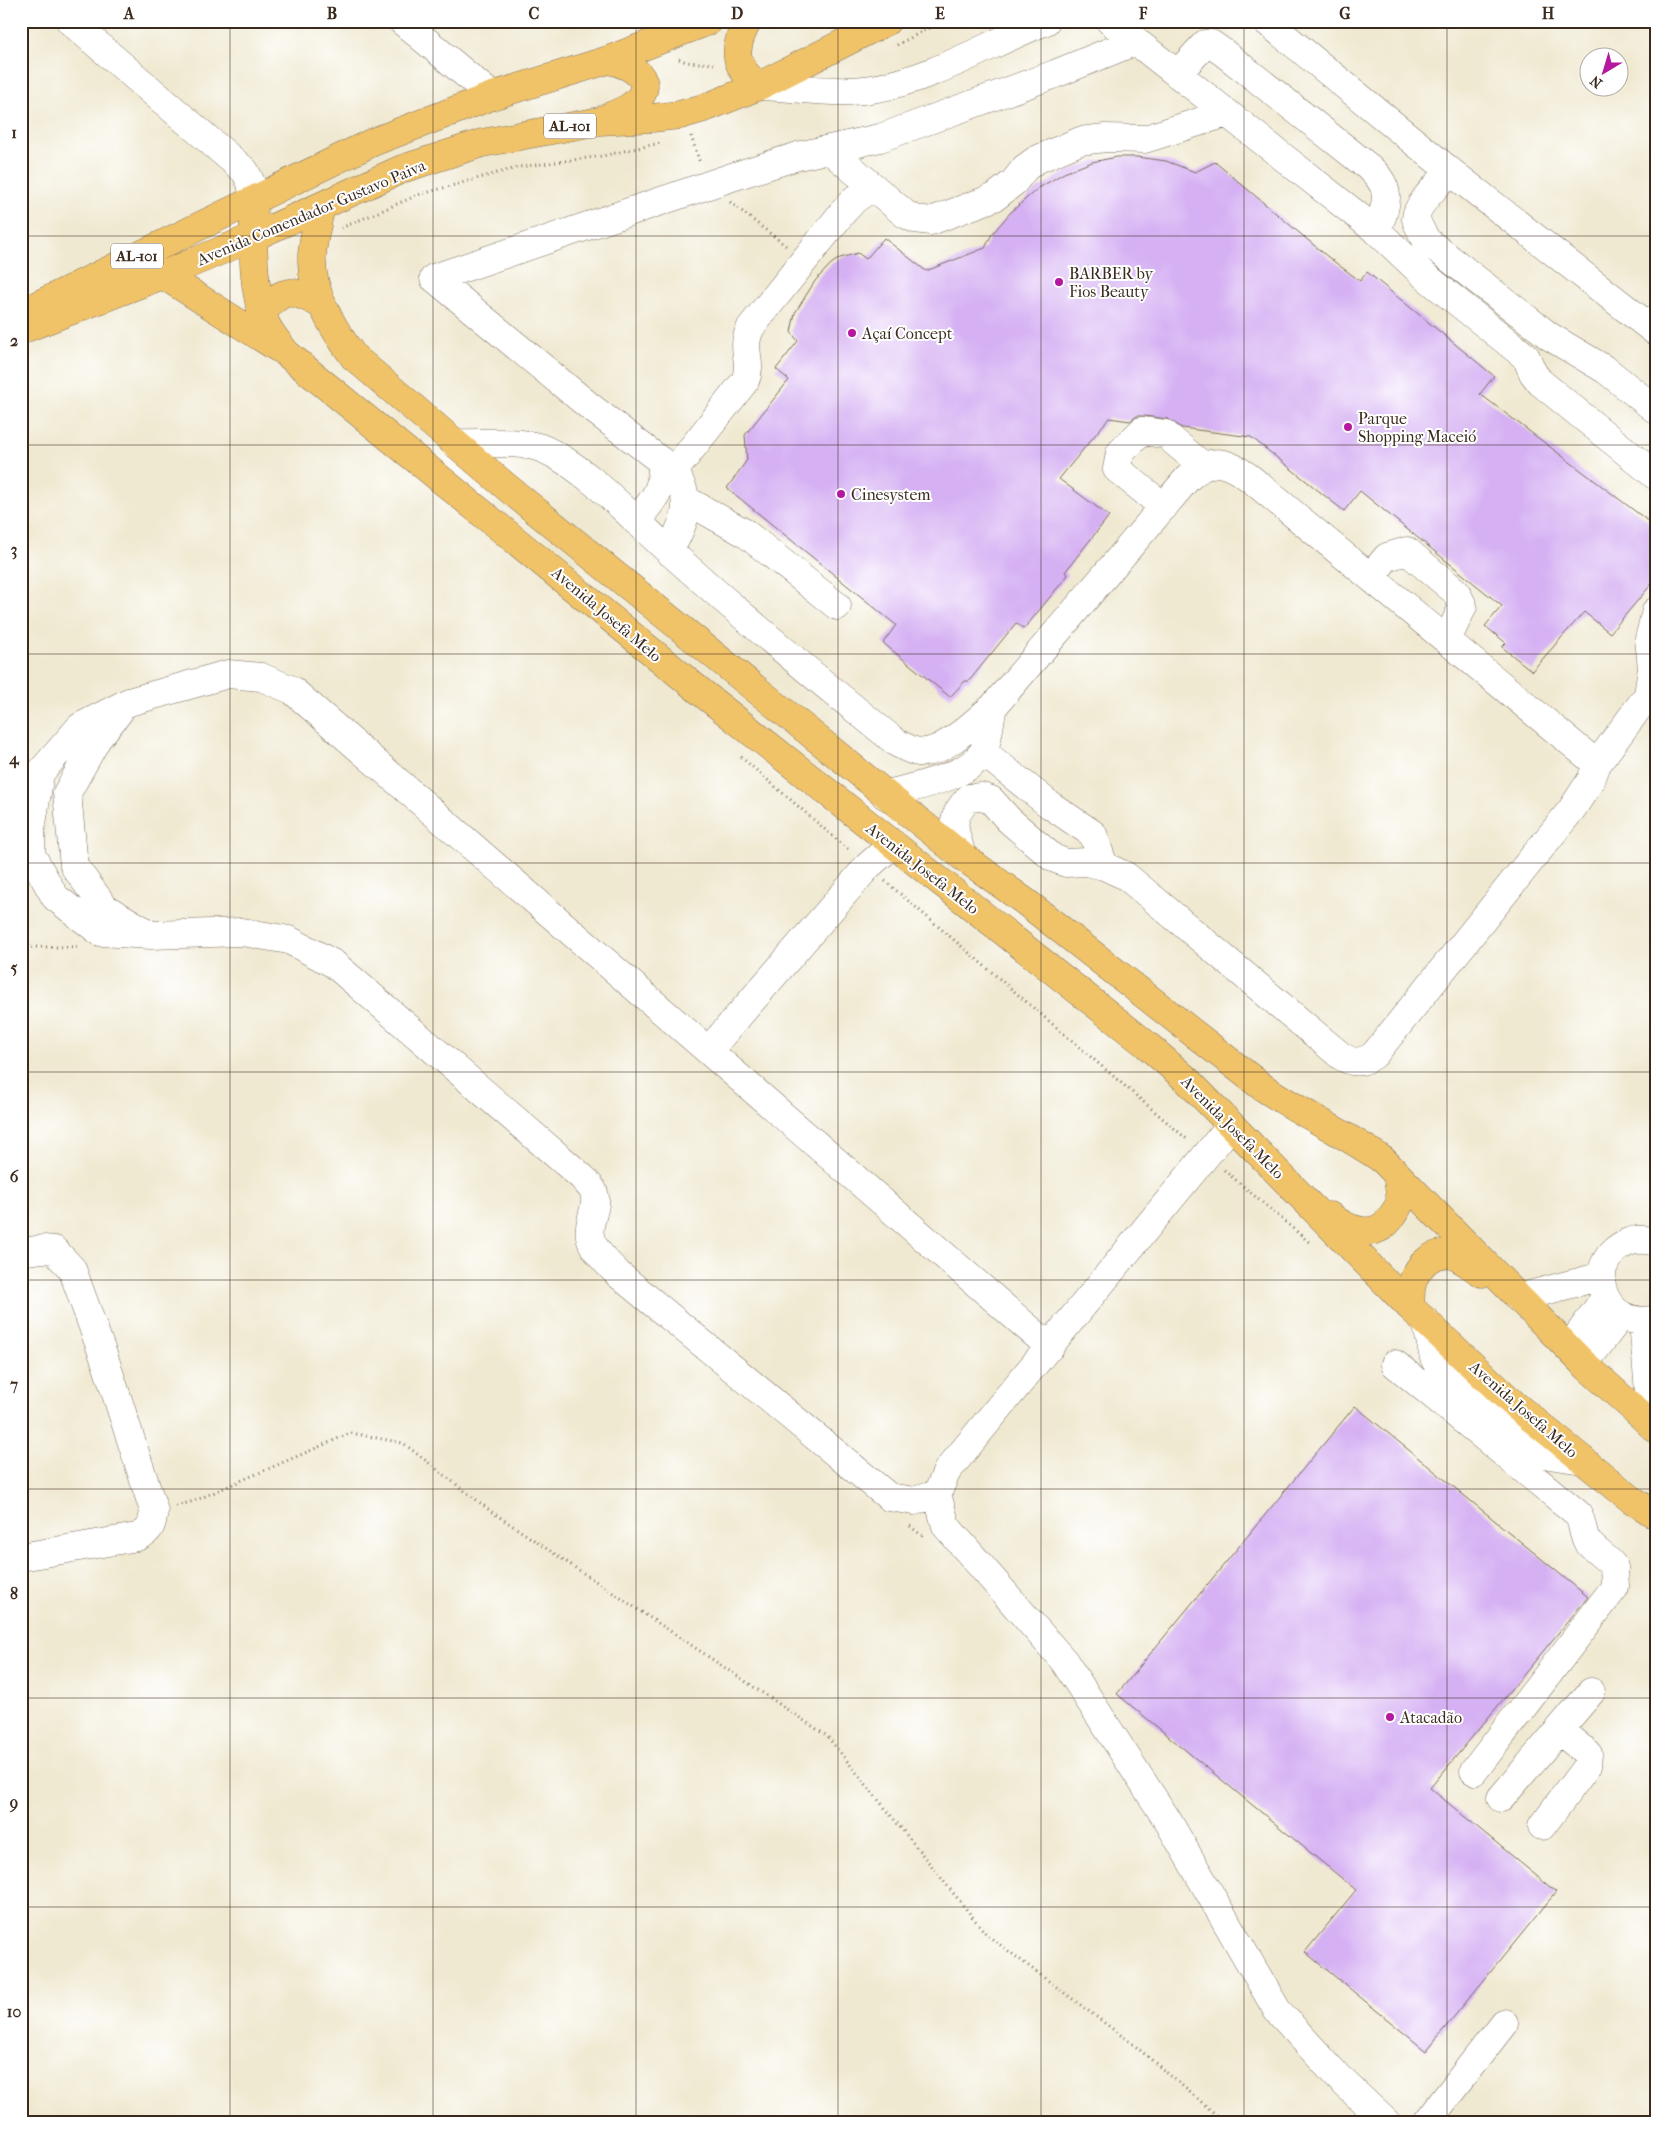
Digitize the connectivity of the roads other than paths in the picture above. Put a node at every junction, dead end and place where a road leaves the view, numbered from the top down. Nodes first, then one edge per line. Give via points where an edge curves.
1 (70, 21) edge
2 (402, 21) edge
3 (708, 21) edge
4 (748, 21) edge
5 (887, 21) edge
6 (1046, 21) edge
7 (1110, 21) edge
8 (1266, 21) edge
9 (1136, 41) junction
10 (608, 60) junction
11 (1178, 74) junction
12 (759, 86) junction
13 (492, 96) junction
14 (1227, 113) junction
15 (600, 121) junction
16 (830, 150) junction
17 (1450, 170) junction
18 (873, 187) junction
19 (254, 200) junction
20 (321, 206) junction
21 (1378, 231) junction
22 (253, 237) junction
23 (163, 275) junction
24 (322, 305) junction
25 (21, 313) edge
26 (262, 313) junction
27 (21, 330) edge
28 (1656, 332) edge
29 (1574, 352) junction
30 (286, 353) junction
31 (1526, 357) junction
32 (1656, 410) edge
33 (454, 443) junction
34 (667, 466) junction
35 (1203, 466) junction
36 (1656, 476) edge
37 (686, 500) junction
38 (1164, 507) junction
39 (636, 522) junction
40 (669, 552) junction
41 (1370, 577) junction
42 (837, 606) dead end
43 (1656, 611) edge
44 (1447, 640) junction
45 (1652, 691) edge
46 (129, 702) junction
47 (993, 707) junction
48 (983, 752) junction
49 (1597, 764) junction
50 (885, 795) junction
51 (72, 827) junction
52 (31, 830) junction
53 (893, 844) junction
54 (962, 856) junction
55 (1104, 866) junction
56 (152, 935) junction
57 (710, 1050) junction
58 (1231, 1125) junction
59 (1397, 1174) junction
60 (1286, 1181) junction
61 (1656, 1242) edge
62 (21, 1252) edge
63 (1515, 1295) junction
64 (1625, 1306) edge
65 (1418, 1314) junction
66 (1050, 1347) junction
67 (1576, 1356) junction
68 (1395, 1364) dead end
69 (1482, 1422) junction
70 (1654, 1427) edge
71 (1583, 1460) junction
72 (937, 1494) junction
73 (1656, 1515) edge
74 (21, 1557) edge
75 (1538, 1688) junction
76 (1591, 1692) dead end
77 (1565, 1723) junction
78 (1474, 1771) dead end
79 (1501, 1798) dead end
80 (1542, 1826) dead end
81 (1504, 2023) dead end
82 (1386, 2122) edge
83 (1426, 2122) edge

1 - 19 street via 245,171
2 - 13 street
3 - 10 main road, Avenida Comendador Gustavo Paiva / AL-101
4 - 12 main road via 738,42 737,55 740,68
5 - 12 main road, Avenida Comendador Gustavo Paiva / AL-101
6 - 12 street via 984,50 891,86 837,92
7 - 9 street
8 - 17 street
9 - 11 street
9 - 16 street via 1056,74 880,138
10 - 13 main road, Avenida Comendador Gustavo Paiva / AL-101
10 - 15 main road via 623,62 636,69 643,89 640,97 627,108
11 - 14 street
11 - 21 street via 1205,44 1216,46 1382,179 1386,192 1385,207
12 - 15 main road, Avenida Comendador Gustavo Paiva / AL-101 via 680,115
13 - 19 main road, Avenida Comendador Gustavo Paiva / AL-101 via 373,142
14 - 18 street via 1145,139 1080,140 1036,160 995,197 931,220 904,214
14 - 21 street
15 - 20 main road, Avenida Comendador Gustavo Paiva / AL-101 via 482,142 402,170
16 - 18 street
16 - 34 street via 798,156 707,185 434,278
17 - 28 street
17 - 29 street via 1419,207 1416,218 1427,241
18 - 34 street via 855,199 767,305 746,337 750,372 746,382
19 - 22 main road, Avenida Josefa Melo
19 - 25 main road, Avenida Comendador Gustavo Paiva / AL-101
20 - 22 main road, Avenida Comendador Gustavo Paiva / AL-101
20 - 24 main road, Avenida Josefa Melo via 312,258 314,281
21 - 31 street via 1425,276
22 - 23 main road, Avenida Comendador Gustavo Paiva / AL-101
22 - 26 main road, Avenida Josefa Melo
23 - 27 main road, Avenida Comendador Gustavo Paiva / AL-101
23 - 30 main road
24 - 26 main road via 299,293 289,292 272,300
24 - 33 main road, Avenida Josefa Melo via 354,357
26 - 30 main road, Avenida Josefa Melo via 272,335
29 - 31 street
29 - 32 street via 1606,370
30 - 53 main road, Avenida Josefa Melo via 701,692
31 - 36 street via 1540,382
33 - 39 street via 539,447 578,471
33 - 50 main road, Avenida Josefa Melo
34 - 37 street via 684,487
34 - 39 street via 657,494
35 - 38 street via 1187,479
35 - 38 street via 1165,434 1142,431 1120,453 1116,469
35 - 41 street via 1216,462 1240,471
37 - 40 street via 681,528
37 - 42 street via 745,533
38 - 47 street
39 - 40 street
40 - 47 street via 803,668 897,743 919,752 931,751 946,744
41 - 44 street
41 - 44 street via 1387,557 1407,551 1414,556 1456,592 1463,606
43 - 45 street via 1649,639
44 - 49 street
45 - 49 street
46 - 51 street via 97,739 67,793
46 - 52 street via 80,727 40,773
46 - 57 street via 228,674 261,677 292,690
47 - 48 street
48 - 50 street via 969,766 948,777
48 - 55 street via 1050,805 1094,834
49 - 55 street via 1572,809 1374,1054 1358,1063 1341,1056 1126,876
50 - 54 main road, Avenida Josefa Melo
51 - 52 street via 70,841 60,851 53,852 34,843
51 - 56 street via 74,866 105,908
52 - 56 street via 31,854 55,897 100,932
53 - 57 street via 868,866
53 - 58 main road, Avenida Josefa Melo via 1147,1046 1187,1080
54 - 55 street via 954,821 960,807 969,798 982,797 991,800 1016,827 1053,858 1066,863 1087,862
54 - 59 main road, Avenida Josefa Melo via 1261,1086 1290,1106 1355,1140
56 - 72 street via 242,932 289,940 334,964 582,1177 594,1192 590,1237 618,1274 889,1497 914,1501
57 - 66 street
58 - 60 main road, Avenida Josefa Melo
58 - 66 street
59 - 60 main road via 1400,1203 1389,1221 1377,1230 1362,1232 1341,1225
59 - 63 main road, Avenida Josefa Melo
60 - 65 main road, Avenida Josefa Melo
61 - 64 street via 1630,1241 1611,1254 1605,1264
62 - 74 street via 54,1250 72,1269 106,1362 151,1522 132,1538
63 - 64 street
63 - 65 main road via 1455,1256 1440,1253 1429,1258 1419,1269 1412,1284
63 - 67 main road, Avenida Josefa Melo
64 - 67 street
64 - 70 street
65 - 69 street via 1442,1372
65 - 71 main road, Avenida Josefa Melo via 1516,1406
66 - 72 street via 947,1471
67 - 70 main road, Avenida Josefa Melo
68 - 69 street
69 - 71 street via 1549,1454
69 - 75 street via 1578,1514 1584,1537 1614,1567 1615,1587
71 - 73 main road, Avenida Josefa Melo
72 - 82 street via 946,1526 1064,1661 1168,1821 1277,2010 1338,2077
75 - 77 street
75 - 78 street
76 - 77 street
77 - 79 street
77 - 80 street via 1588,1754 1587,1766
81 - 83 street

